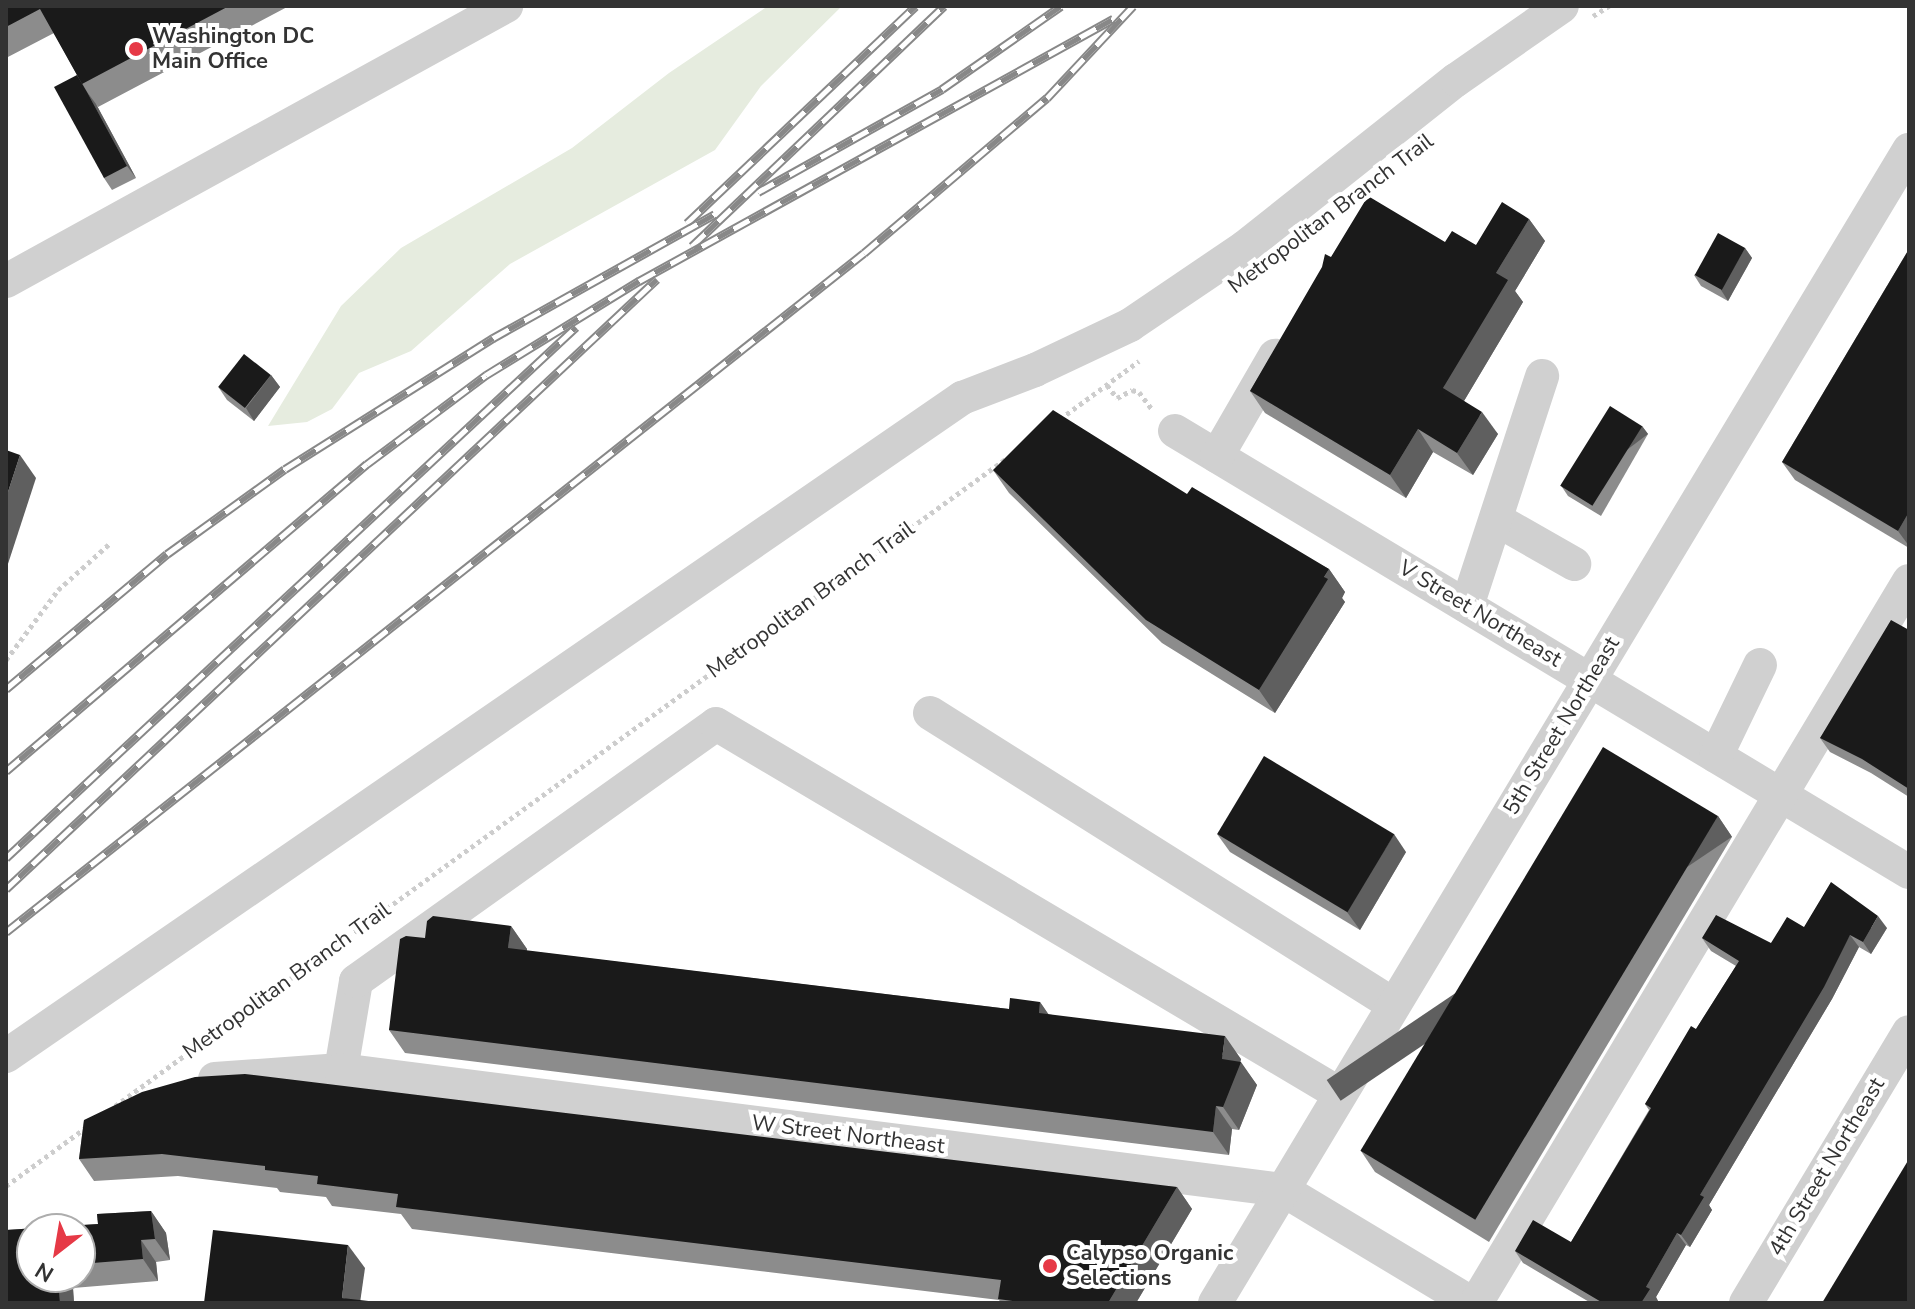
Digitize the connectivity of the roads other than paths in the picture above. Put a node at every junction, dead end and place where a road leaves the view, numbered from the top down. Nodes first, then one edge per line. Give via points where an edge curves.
1 (506, 6) edge
2 (1576, 12) edge
3 (1909, 150) edge
4 (6, 281) edge
5 (1289, 333) edge
6 (1542, 376) dead end
7 (1175, 431) dead end
8 (1217, 456) junction
9 (1497, 520) junction
10 (1574, 564) dead end
11 (1909, 581) edge
12 (1467, 606) junction
13 (1760, 665) dead end
14 (1590, 680) junction
15 (930, 713) dead end
16 (1716, 756) junction
17 (1781, 795) junction
18 (1909, 872) edge
19 (1394, 1005) junction
20 (1909, 1032) edge
21 (6, 1056) edge
22 (341, 1070) junction
23 (195, 1080) edge
24 (1340, 1094) junction
25 (1283, 1190) junction
26 (1756, 1300) edge
27 (1215, 1303) edge
28 (1474, 1303) edge

1 - 4 street
2 - 21 street via 1456,80 1245,247 1130,325 962,398
3 - 14 street, 5th Street Northeast
5 - 8 street
6 - 9 street
7 - 8 street, V Street Northeast
8 - 12 street, V Street Northeast
9 - 10 street
9 - 12 street
11 - 17 street
12 - 14 street, V Street Northeast
13 - 16 street
14 - 16 street, V Street Northeast
14 - 19 street, 5th Street Northeast
15 - 19 street
16 - 17 street, V Street Northeast
17 - 18 street, V Street Northeast
17 - 28 street
19 - 24 street, 5th Street Northeast
20 - 26 street, 4th Street Northeast
22 - 23 street, W Street Northeast
22 - 24 street via 356,981 716,724
22 - 25 street, W Street Northeast
24 - 25 street, 5th Street Northeast
25 - 27 street, 5th Street Northeast
25 - 28 street, W Street Northeast

